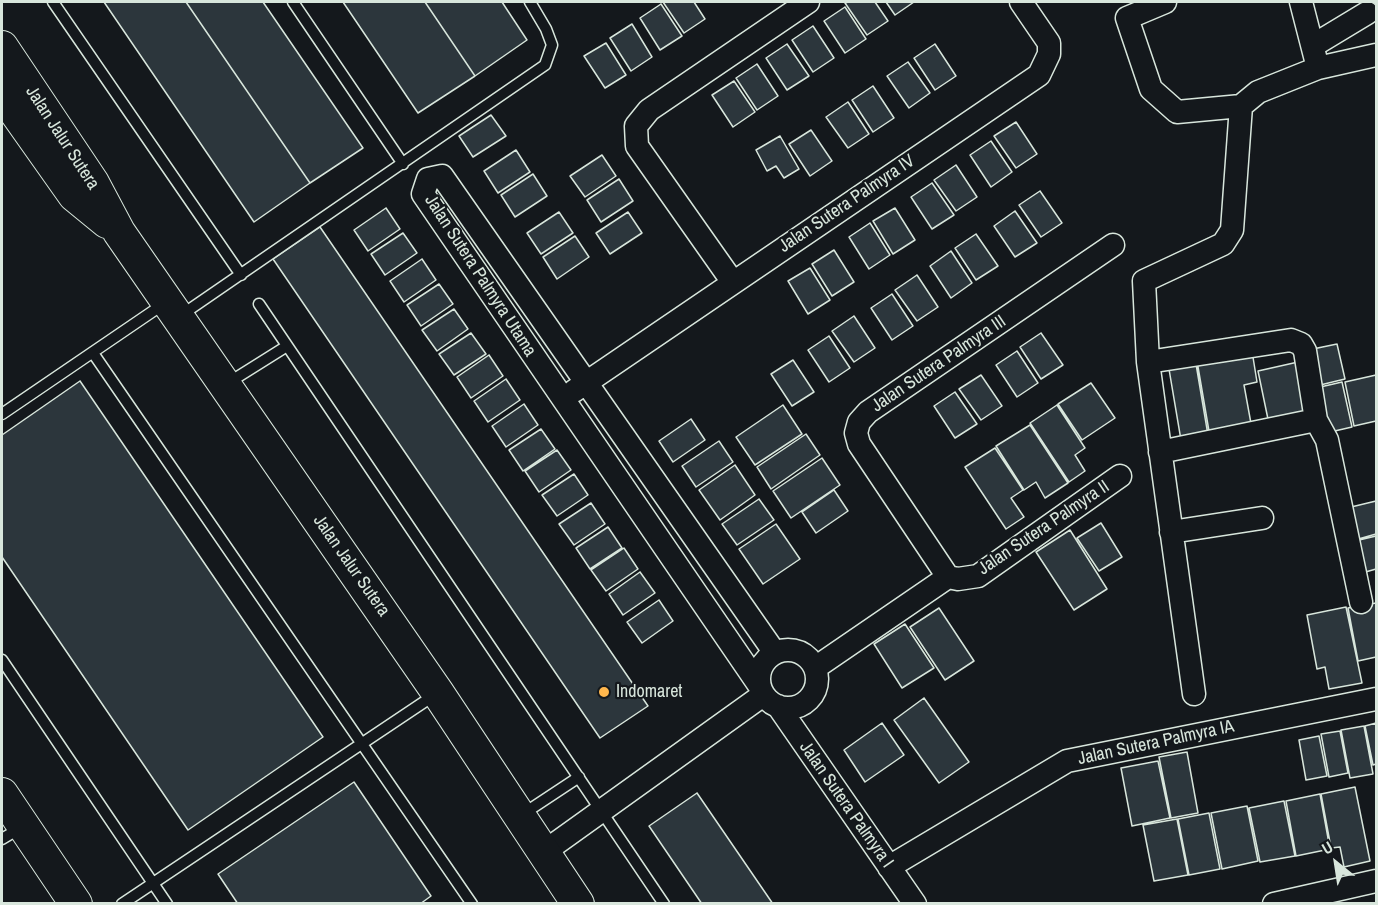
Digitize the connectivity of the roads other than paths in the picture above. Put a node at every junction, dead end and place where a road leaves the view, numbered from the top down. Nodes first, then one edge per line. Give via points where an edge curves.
1 (53, 2) edge
2 (292, 2) edge
3 (530, 2) edge
4 (807, 2) edge
5 (1021, 2) edge
6 (1165, 2) edge
7 (1301, 2) edge
8 (1367, 14) dead end
9 (1314, 45) junction
10 (2, 47) edge
11 (1377, 55) edge
12 (1318, 68) junction
13 (2, 93) edge
14 (1241, 106) junction
15 (403, 164) junction
16 (119, 232) junction
17 (1113, 245) dead end
18 (241, 275) junction
19 (732, 281) junction
20 (259, 304) dead end
21 (173, 309) junction
22 (287, 346) junction
23 (93, 353) junction
24 (1148, 362) junction
25 (586, 382) junction
26 (225, 385) junction
27 (562, 400) junction
28 (2, 414) edge
29 (1316, 420) junction
30 (1160, 452) junction
31 (1120, 476) dead end
32 (1262, 518) dead end
33 (1171, 532) junction
34 (948, 577) junction
35 (1361, 602) dead end
36 (775, 652) junction
37 (2, 660) edge
38 (815, 668) junction
39 (438, 693) junction
40 (1194, 694) dead end
41 (767, 695) junction
42 (1377, 699) edge
43 (361, 744) junction
44 (579, 777) junction
45 (2, 794) edge
46 (602, 811) junction
47 (520, 816) junction
48 (13, 832) edge
49 (544, 852) junction
50 (889, 867) junction
51 (1377, 881) edge
52 (153, 883) junction
53 (76, 903) edge
54 (122, 903) edge
55 (167, 903) edge
56 (472, 903) edge
57 (578, 903) edge
58 (664, 903) edge
59 (915, 903) edge
60 (1274, 903) edge

1 - 18 lane
2 - 15 lane
3 - 15 lane via 552,45 545,65
4 - 19 street via 649,110 636,126 637,146
5 - 19 street, Jalan Sutera Palmyra IV via 1049,43 1049,54 1039,75
6 - 14 street via 1127,18 1150,89 1177,112
7 - 9 street
8 - 9 street
9 - 12 street
10 - 16 main road, Jalan Jalur Sutera via 93,183
11 - 12 street
12 - 14 street via 1258,92
13 - 16 main road, Jalan Jalur Sutera via 74,195
14 - 24 street via 1232,230 1223,244 1144,281
15 - 18 lane
16 - 21 main road, Jalan Jalur Sutera
17 - 34 street, Jalan Sutera Palmyra III via 868,412 859,422 859,444
18 - 21 lane
19 - 25 street, Jalan Sutera Palmyra IV
20 - 22 lane
21 - 23 lane
21 - 26 main road, Jalan Jalur Sutera
22 - 26 lane
22 - 44 lane
23 - 28 lane
23 - 43 lane
24 - 29 street via 1291,340 1301,344 1305,351
24 - 30 street
25 - 27 street, Jalan Sutera Palmyra IV
25 - 27 street, Jalan Sutera Palmyra Utama via 442,176 428,179 423,194
25 - 36 street, Jalan Sutera Palmyra Utama
26 - 39 main road, Jalan Jalur Sutera
27 - 41 street, Jalan Sutera Palmyra Utama
29 - 30 street
29 - 35 street via 1327,440
30 - 33 street
31 - 34 street, Jalan Sutera Palmyra II via 978,576
32 - 33 street
33 - 40 street
34 - 38 street
36 - 38 street via 794,650
36 - 41 street via 761,666
37 - 52 lane
38 - 41 street via 816,687 812,696 796,707 786,708
39 - 43 lane
39 - 47 main road, Jalan Jalur Sutera
41 - 46 street
41 - 50 street, Jalan Sutera Palmyra I
42 - 50 street, Jalan Sutera Palmyra IA via 1067,761
43 - 52 lane
43 - 56 lane
44 - 46 lane
44 - 47 lane
45 - 48 main road
46 - 49 street
46 - 58 lane
47 - 49 main road, Jalan Jalur Sutera
48 - 53 main road
49 - 57 main road, Jalan Jalur Sutera
50 - 59 street, Jalan Sutera Palmyra I
51 - 60 street
52 - 54 lane
52 - 55 lane

